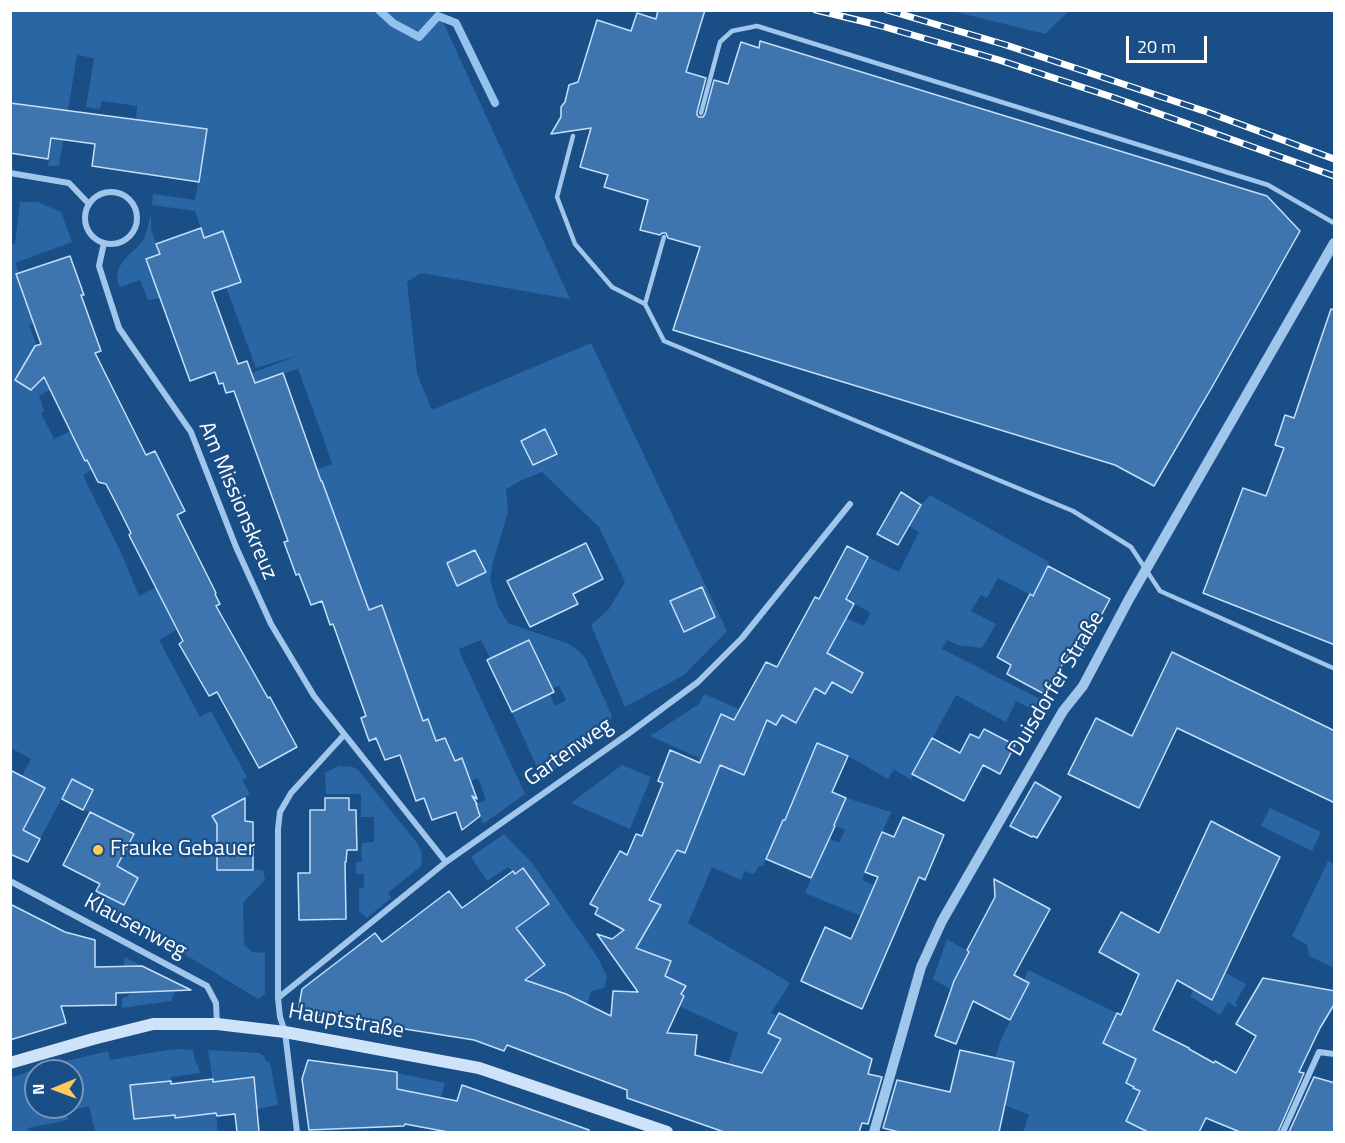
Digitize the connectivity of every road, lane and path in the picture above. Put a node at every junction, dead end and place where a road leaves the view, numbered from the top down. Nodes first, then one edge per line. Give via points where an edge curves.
1 (701, 113) dead end
2 (573, 136) dead end
3 (10, 173) edge
4 (89, 204) junction
5 (1335, 223) edge
6 (664, 237) dead end
7 (104, 243) junction
8 (1335, 243) edge
9 (645, 304) junction
10 (850, 504) dead end
11 (1147, 569) junction
12 (1333, 668) edge
13 (344, 735) junction
14 (446, 862) junction
15 (10, 880) edge
16 (278, 998) junction
17 (217, 1024) junction
18 (285, 1032) junction
19 (1335, 1054) edge
20 (10, 1063) edge
21 (297, 1132) edge
22 (667, 1132) edge
23 (874, 1132) edge
24 (1282, 1132) edge

1 - 5 lane via 720,42 732,31 757,26 1268,185
2 - 9 lane via 558,197 575,244 612,286
3 - 4 street via 69,183
4 - 7 street via 85,216 87,229
4 - 7 street via 109,192 121,194 136,210 131,235 113,244
6 - 9 lane
7 - 13 street, Am Missionskreuz via 99,266 119,328 190,432 271,624 314,696
8 - 11 street, Duisdorfer Straße
9 - 11 lane via 664,341 1073,511 1131,547
10 - 14 street, Gartenweg via 742,638 698,682
11 - 12 lane via 1160,591
11 - 23 street, Duisdorfer Straße via 1083,686 1057,720 942,921 921,967
13 - 14 street, Am Missionskreuz
13 - 16 street via 291,793 280,812
14 - 16 street, Gartenweg
15 - 17 street, Klausenweg via 207,986 216,1003
16 - 18 street
17 - 18 main road, Hauptstraße
17 - 20 main road, Hauptstraße via 153,1024
18 - 21 street
18 - 22 main road, Hauptstraße via 479,1068
19 - 24 street via 1319,1052

